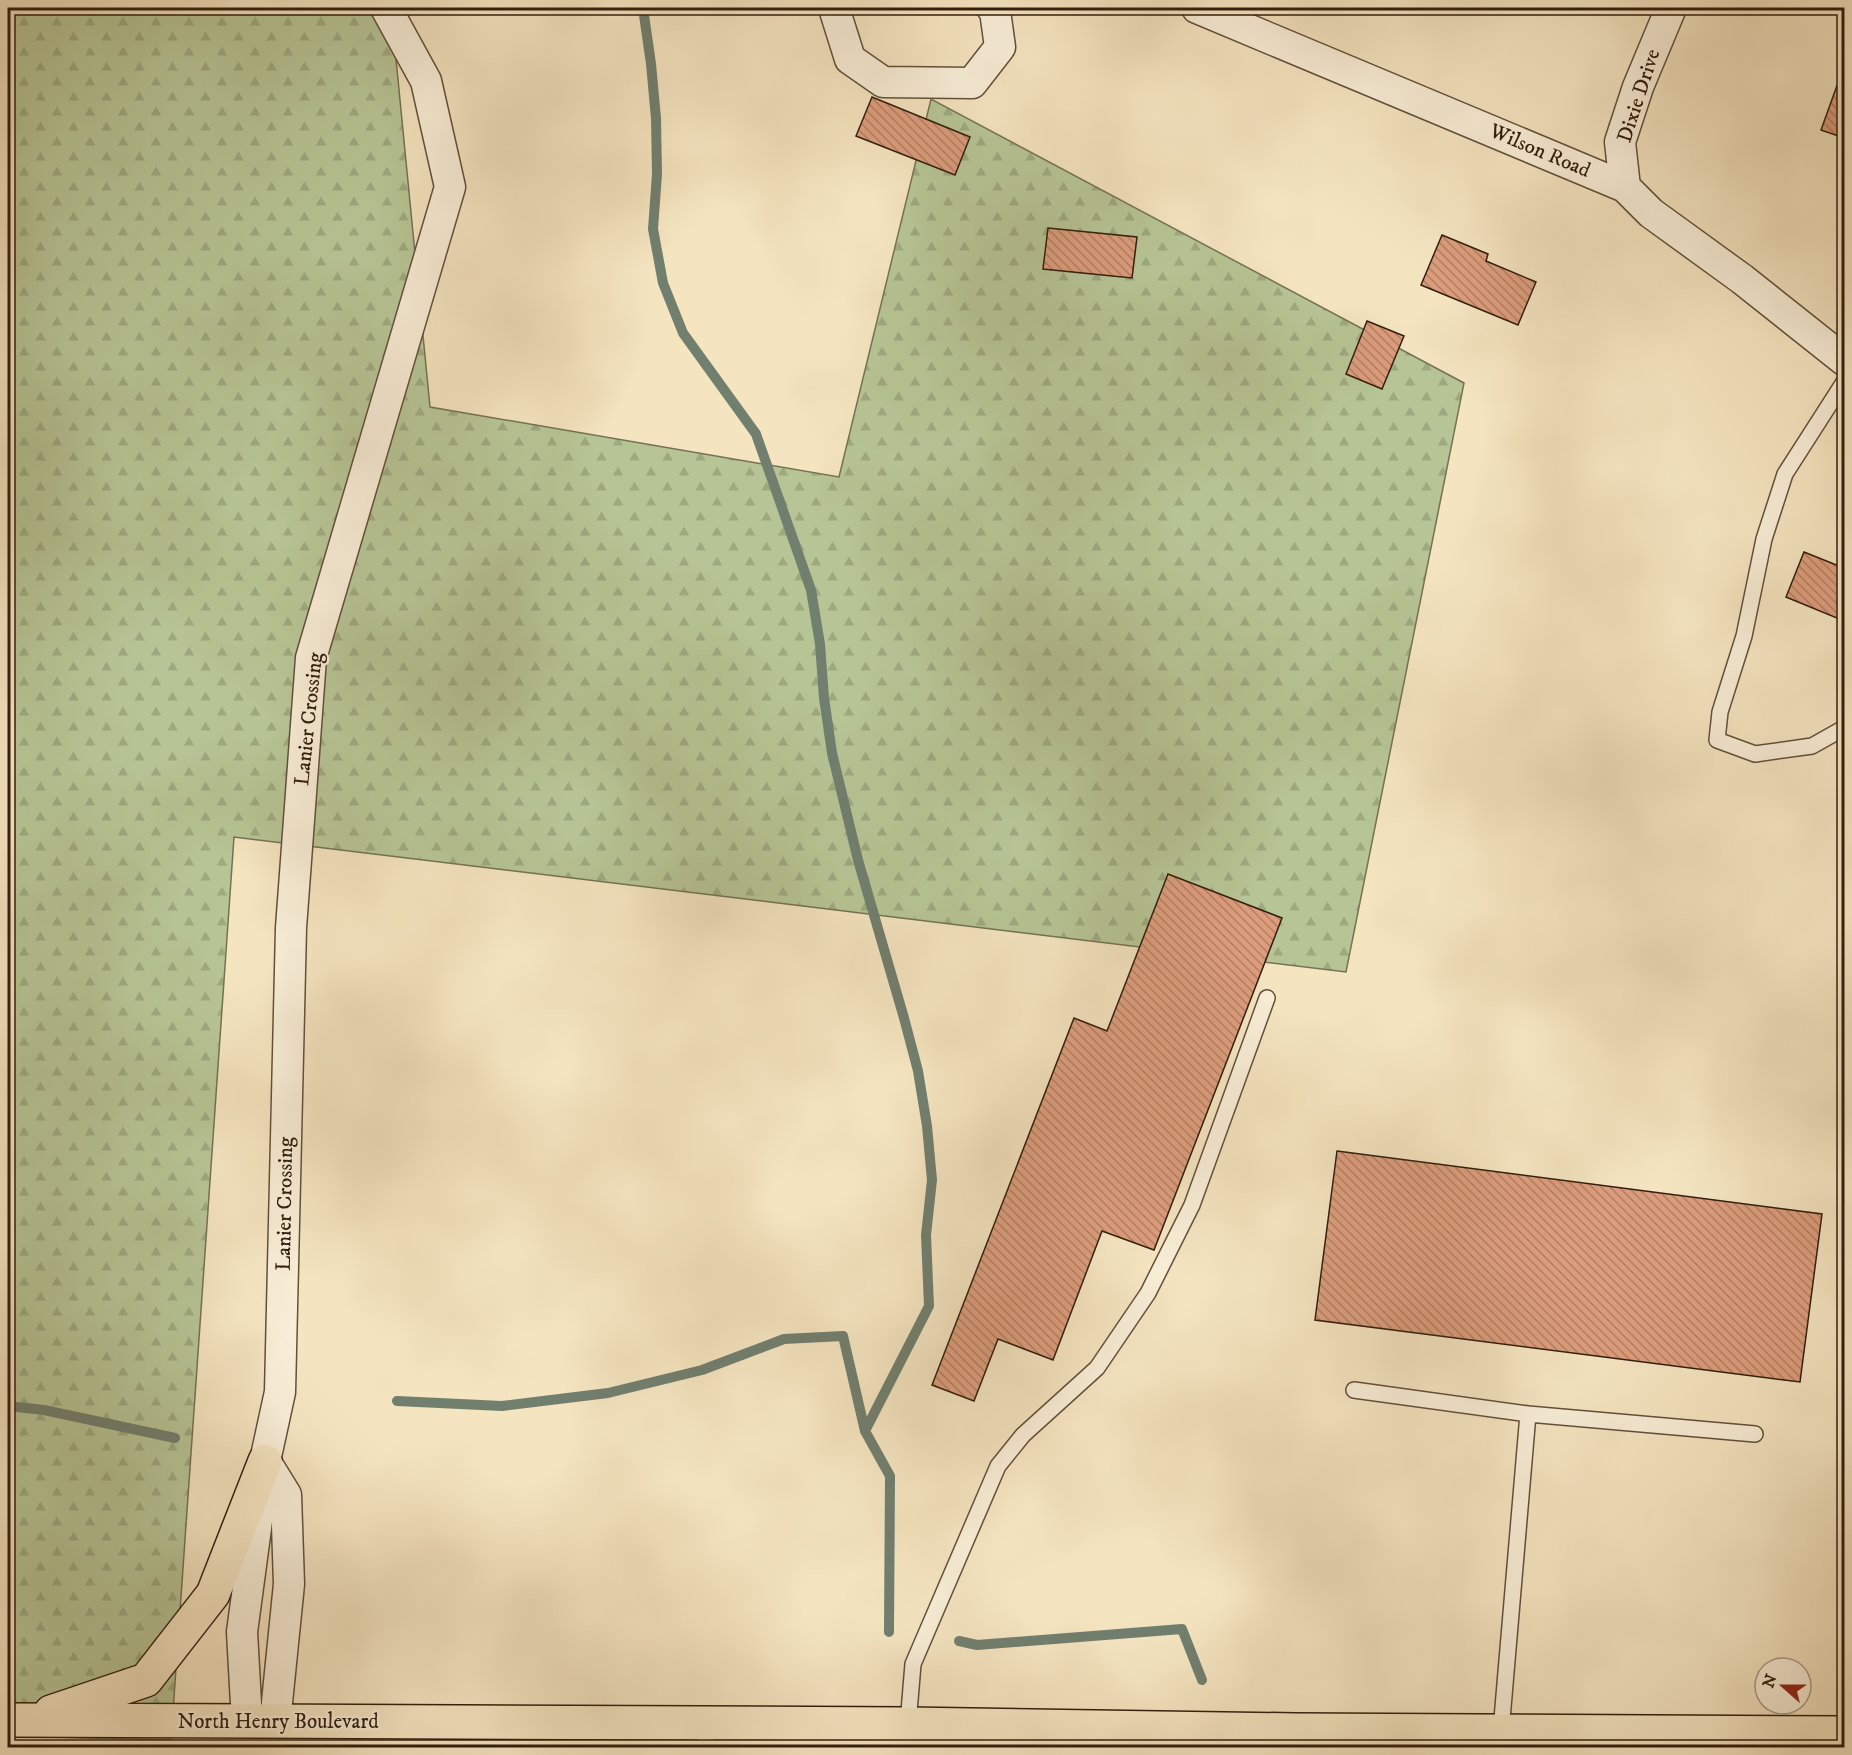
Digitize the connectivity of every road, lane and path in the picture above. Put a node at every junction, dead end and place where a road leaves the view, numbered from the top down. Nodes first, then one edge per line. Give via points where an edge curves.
1 (386, 8) edge
2 (834, 8) edge
3 (992, 8) edge
4 (1197, 8) edge
5 (1671, 8) edge
6 (1625, 187) junction
7 (1845, 360) edge
8 (1845, 382) edge
9 (1845, 728) edge
10 (1267, 998) dead end
11 (1354, 1390) dead end
12 (1528, 1414) junction
13 (1755, 1434) dead end
14 (265, 1461) junction
15 (18, 1720) edge
16 (261, 1722) junction
17 (908, 1724) junction
18 (1501, 1731) junction
19 (1845, 1733) edge
20 (707, 1735) edge
21 (1383, 1739) edge

1 - 14 street, Lanier Crossing via 426,81 450,187 311,658 291,928 280,1392
2 - 3 street via 850,59 883,82 925,84 972,83 1000,47
4 - 6 street, Wilson Road
5 - 6 street, Dixie Drive via 1620,142
6 - 7 street, Wilson Road via 1651,213
8 - 9 lane via 1785,474 1764,539 1744,636 1719,712 1717,740 1755,754 1812,746
10 - 17 lane via 1192,1205 1148,1293 1096,1368 1023,1435 998,1466 913,1664
11 - 12 lane
12 - 13 lane
12 - 18 lane
14 - 15 main road via 213,1594 147,1680
14 - 16 street, Lanier Crossing via 242,1632
14 - 16 street via 286,1495 289,1584
15 - 16 main road, North Henry Boulevard
16 - 20 main road, North Henry Boulevard
17 - 20 main road, North Henry Boulevard
17 - 21 main road, North Henry Boulevard
18 - 19 main road, North Henry Boulevard
18 - 21 main road, North Henry Boulevard

